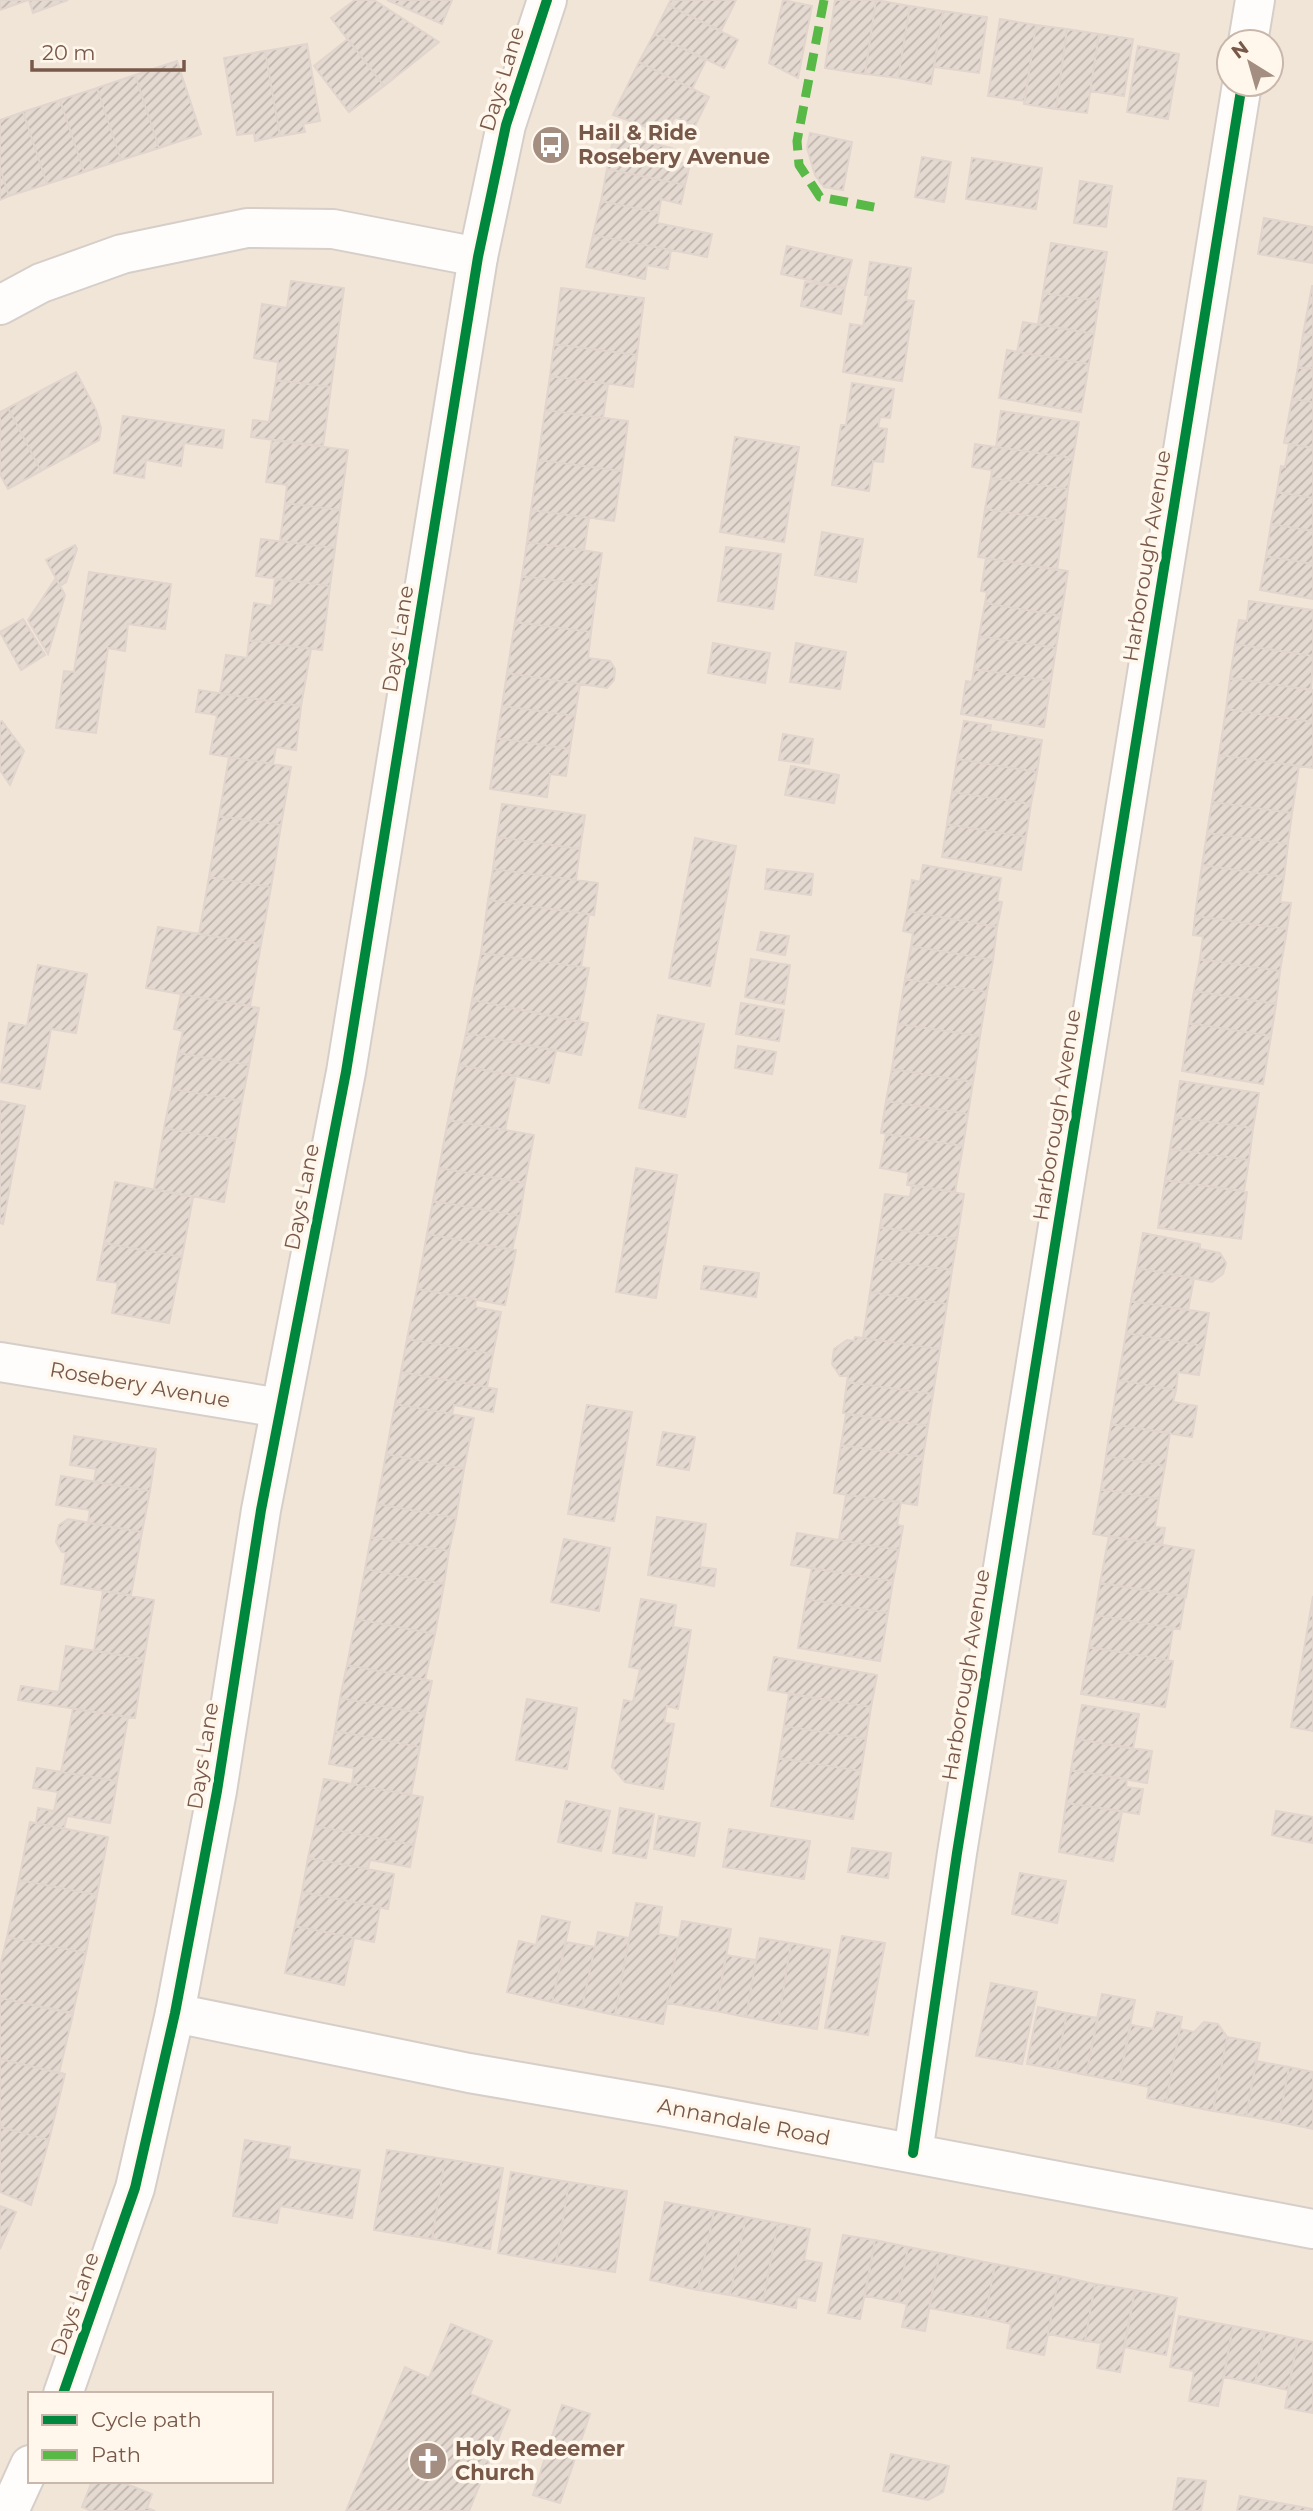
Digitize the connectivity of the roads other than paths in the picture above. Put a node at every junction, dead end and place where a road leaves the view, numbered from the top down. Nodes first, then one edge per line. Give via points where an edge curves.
1 (547, 0) edge
2 (1255, 0) edge
3 (1250, 28) edge
4 (1240, 98) edge
5 (478, 257) junction
6 (0, 305) edge
7 (0, 1362) edge
8 (280, 1409) junction
9 (176, 2013) junction
10 (913, 2153) junction
11 (1313, 2229) edge
12 (64, 2392) edge
13 (28, 2469) edge
14 (9, 2511) edge

1 - 5 street, Days Lane via 506,125
2 - 3 street
4 - 10 street, Harborough Avenue via 957,1853
5 - 6 street via 332,229 247,228 122,254 41,283
5 - 8 street, Days Lane via 346,1072
7 - 8 street, Rosebery Avenue
8 - 9 street, Days Lane via 218,1791
9 - 10 street, Annandale Road via 469,2073
9 - 12 street, Days Lane via 135,2188
10 - 11 street, Annandale Road
13 - 14 street

